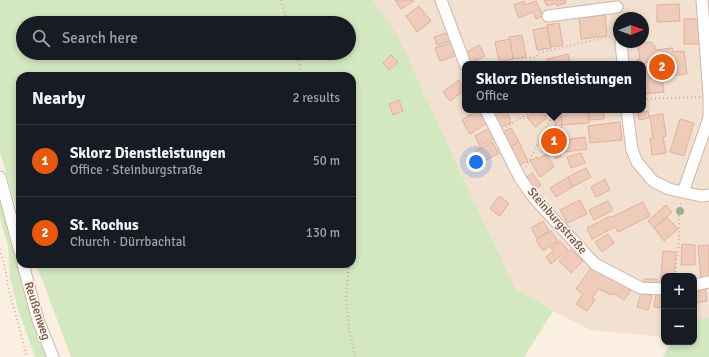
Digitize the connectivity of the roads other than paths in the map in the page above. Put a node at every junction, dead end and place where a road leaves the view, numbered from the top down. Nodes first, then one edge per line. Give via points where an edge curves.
1 (441, 0) edge
2 (702, 0) edge
3 (617, 4) edge
4 (548, 16) dead end
5 (622, 48) edge
6 (464, 61) edge
7 (623, 61) edge
8 (709, 96) edge
9 (487, 113) edge
10 (627, 113) edge
11 (709, 118) edge
12 (0, 177) edge
13 (683, 192) junction
14 (709, 196) edge
15 (16, 237) edge
16 (24, 268) edge
17 (709, 282) edge
18 (697, 284) edge
19 (661, 289) edge
20 (53, 357) edge

1 - 6 street
2 - 8 street
3 - 4 street
5 - 7 street
8 - 11 street
9 - 19 street, Steinburgstraße via 520,178 534,198 595,264 641,288
10 - 13 street via 632,150 637,162 653,181 669,189
11 - 13 street
12 - 15 street
13 - 14 street
16 - 20 street, Reußenweg via 38,320
17 - 18 street

